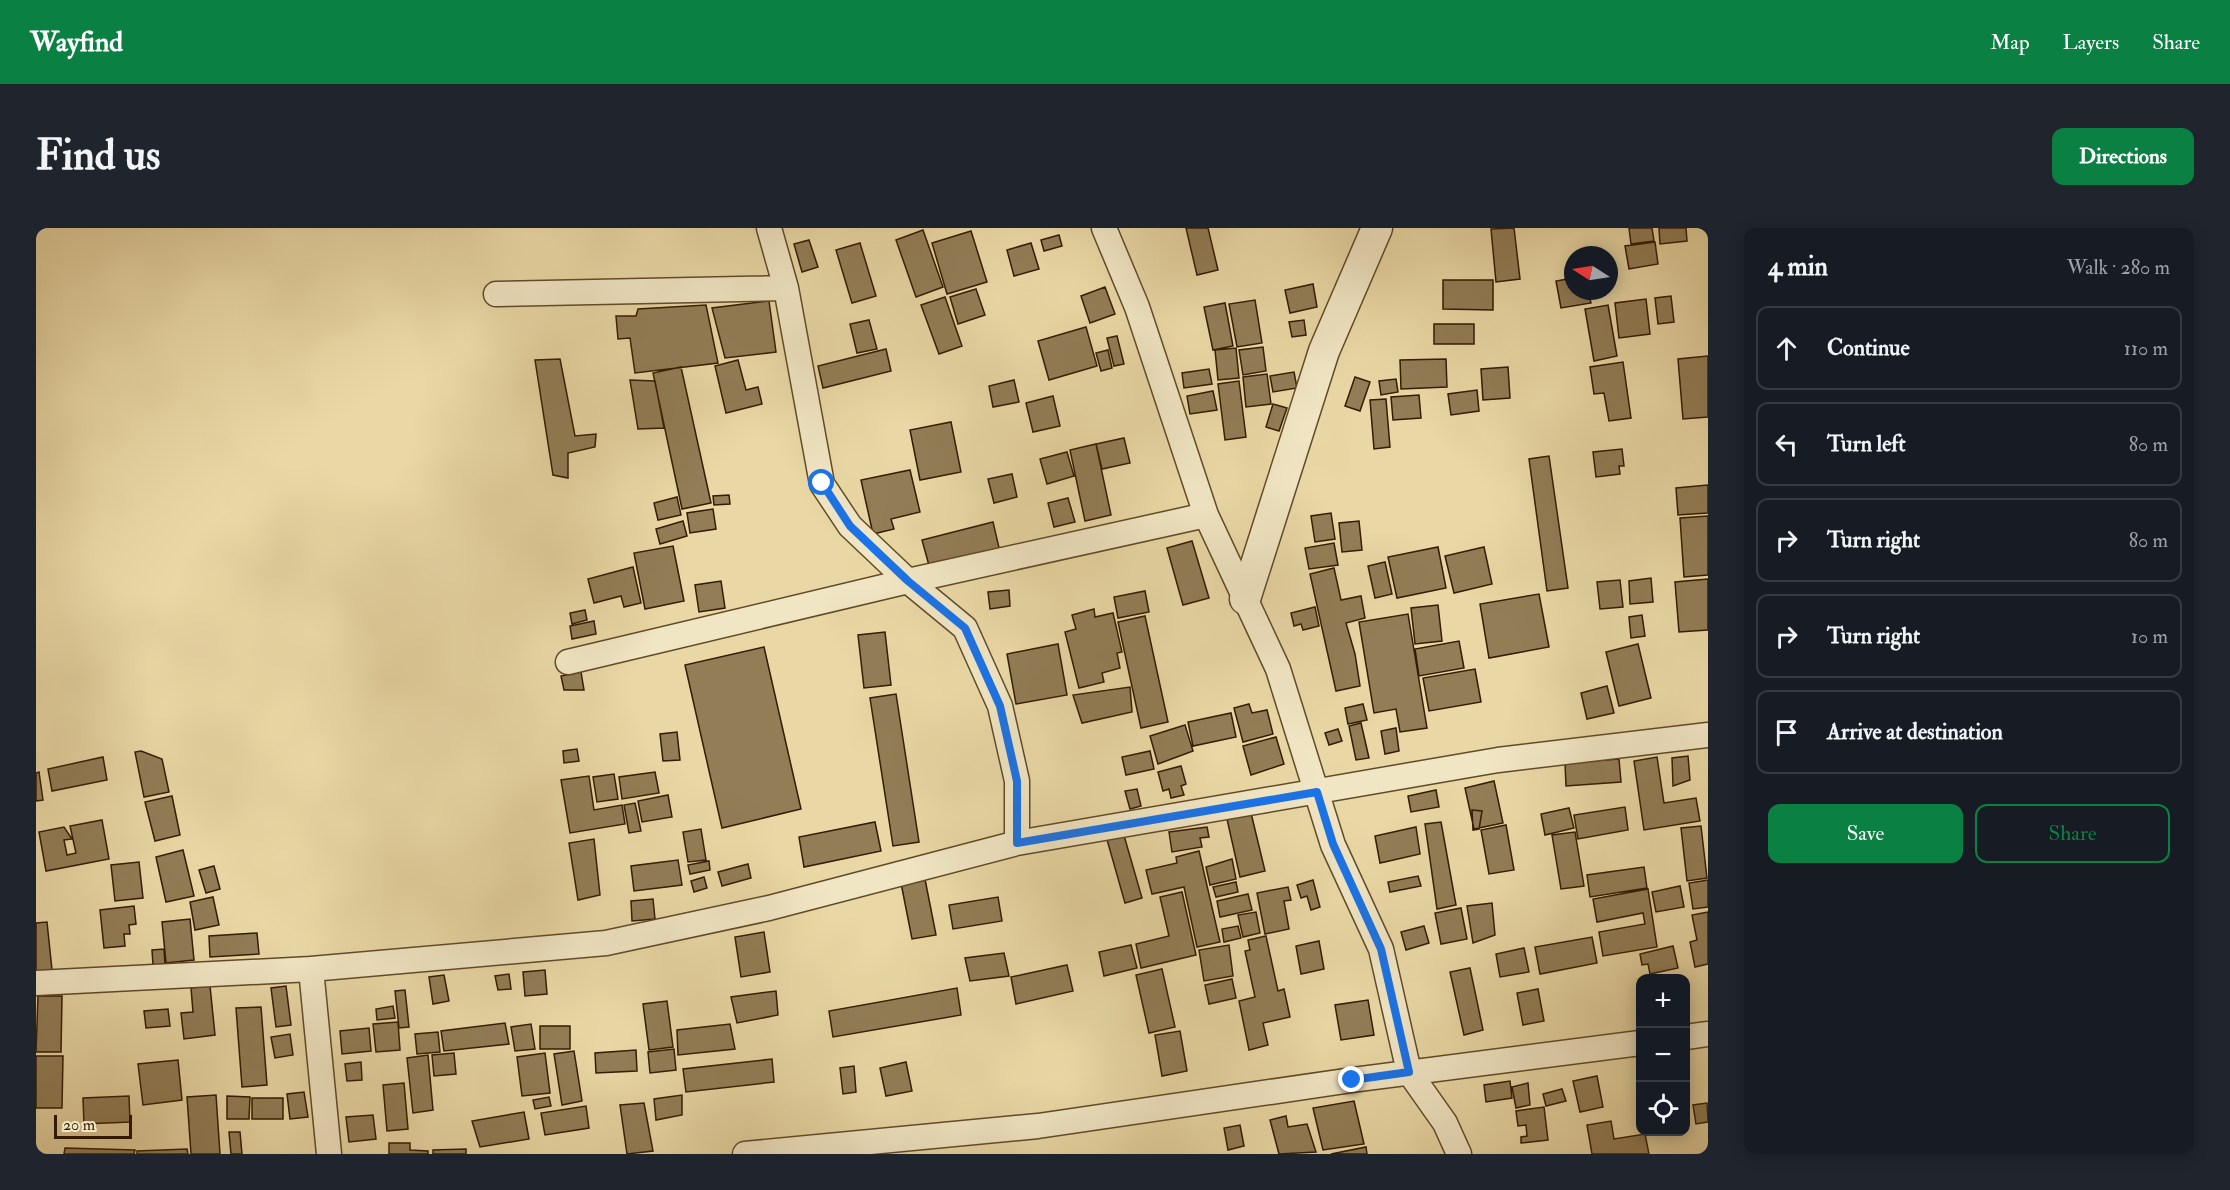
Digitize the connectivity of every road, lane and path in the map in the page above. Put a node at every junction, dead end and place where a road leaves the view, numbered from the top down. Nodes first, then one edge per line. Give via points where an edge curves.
1 (769, 228) edge
2 (1104, 228) edge
3 (1377, 228) edge
4 (786, 288) junction
5 (496, 294) dead end
6 (1206, 515) junction
7 (908, 581) junction
8 (1245, 599) junction
9 (568, 662) dead end
10 (1708, 735) edge
11 (1317, 792) junction
12 (1017, 843) junction
13 (311, 969) junction
14 (36, 983) edge
15 (1708, 1034) edge
16 (1690, 1036) edge
17 (1636, 1044) edge
18 (1409, 1072) junction
19 (329, 1154) edge
20 (745, 1154) edge
21 (1459, 1154) edge

1 - 4 street
2 - 6 street via 1137,307
3 - 8 street via 1324,351
4 - 5 street
4 - 7 street via 822,483 850,526
6 - 7 street
6 - 8 street
7 - 9 street
7 - 12 street via 965,628 1000,706 1017,781
8 - 11 street via 1278,669
10 - 11 street via 1498,760
11 - 12 street
11 - 18 street via 1333,844 1381,949
12 - 13 street via 769,908 606,944
13 - 14 street
13 - 19 street
15 - 16 street
17 - 18 street
18 - 20 street via 1038,1126
18 - 21 street via 1445,1123

